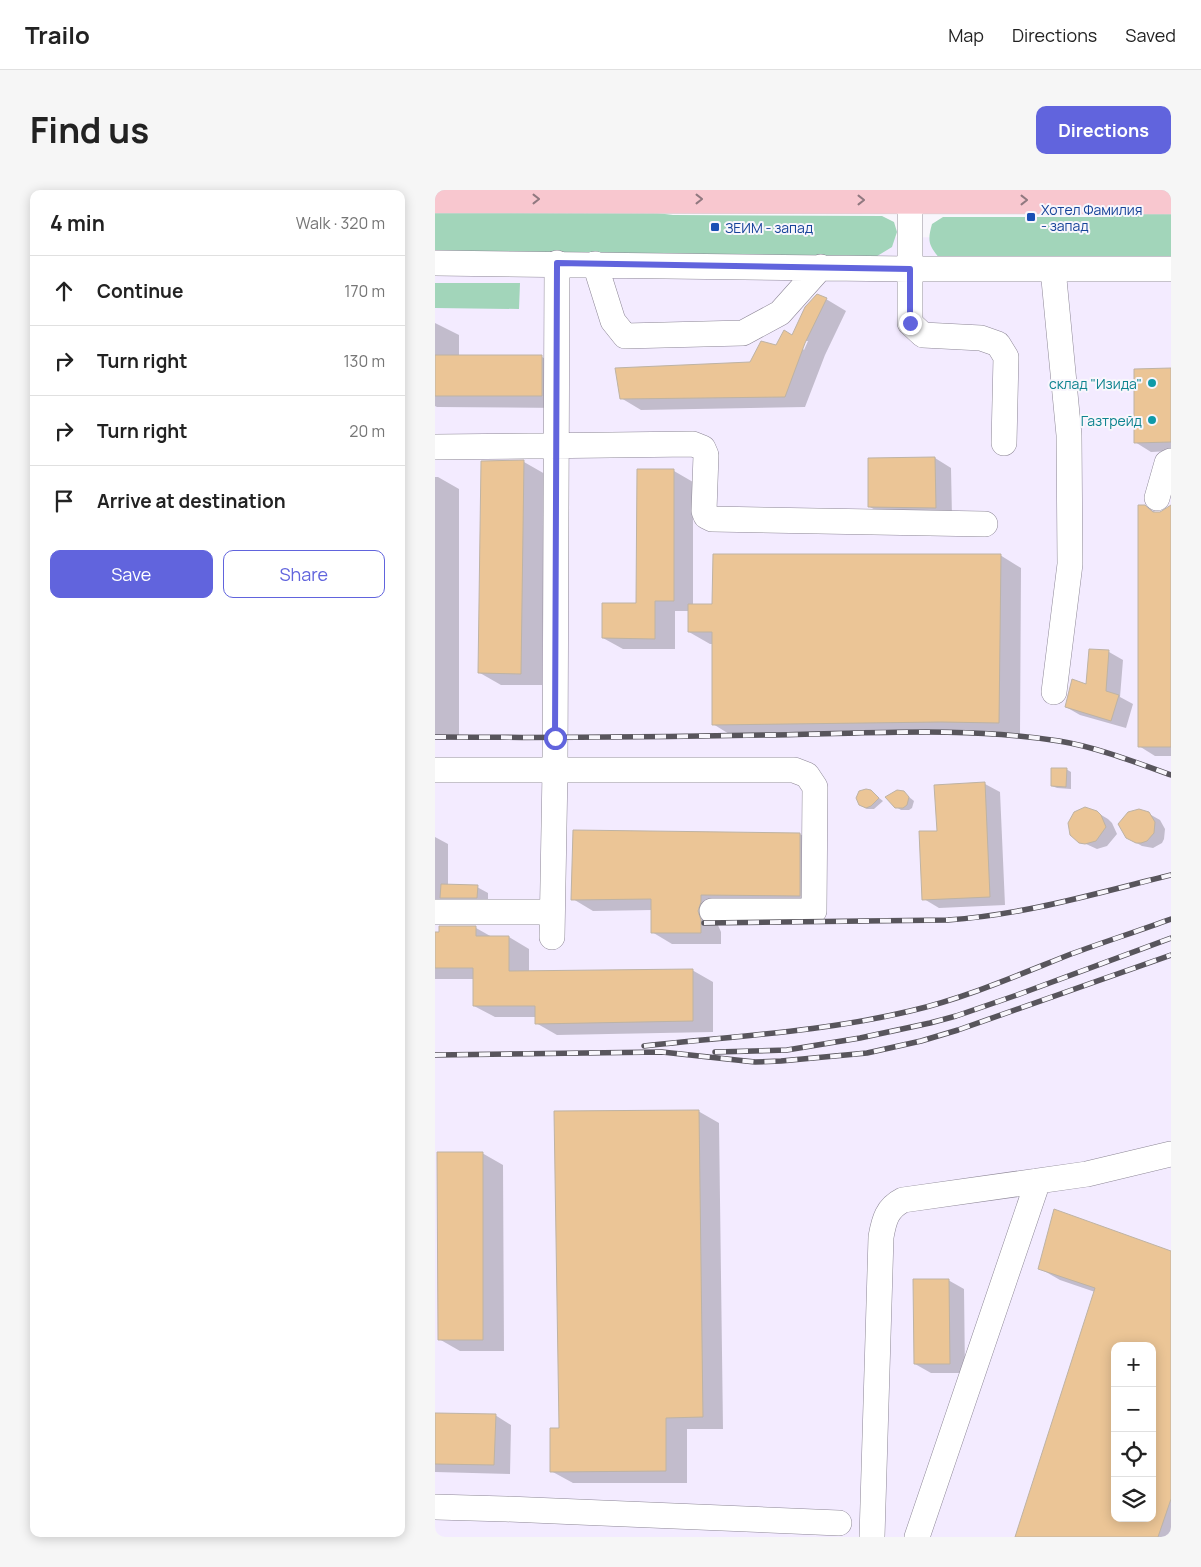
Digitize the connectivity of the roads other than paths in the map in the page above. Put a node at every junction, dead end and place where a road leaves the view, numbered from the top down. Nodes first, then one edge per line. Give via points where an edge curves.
1 (746, 195) edge
2 (1107, 195) edge
3 (435, 198) edge
4 (910, 200) junction
5 (1171, 200) edge
6 (435, 263) edge
7 (557, 263) junction
8 (595, 264) junction
9 (821, 267) junction
10 (910, 269) junction
11 (1053, 269) junction
12 (1171, 269) edge
13 (1004, 442) dead end
14 (435, 447) edge
15 (556, 447) junction
16 (1171, 461) edge
17 (1157, 498) dead end
18 (985, 524) dead end
19 (1054, 692) dead end
20 (435, 770) edge
21 (555, 771) junction
22 (712, 911) dead end
23 (435, 912) edge
24 (552, 912) junction
25 (551, 937) dead end
26 (1171, 1154) edge
27 (1038, 1181) junction
28 (435, 1507) edge
29 (839, 1523) dead end
30 (872, 1537) edge
31 (917, 1537) edge

3 -> 1 highway
1 -> 4 highway
4 -> 2 highway
2 - 5 highway
4 - 10 street
6 - 7 street
7 - 8 street
7 - 15 street
8 - 9 street
8 - 9 street via 613,321 625,336 743,333 780,313
9 - 10 street
10 - 11 street
10 - 13 street via 910,323 923,335 981,338 997,344 1006,357
11 - 12 street
11 - 19 street via 1069,435 1070,564
14 - 15 street
15 - 18 street via 693,444 703,448 706,456 704,511 712,519
15 - 21 street
16 - 17 street via 1167,463
20 - 21 street
21 - 22 street via 794,770 807,775 815,787 814,911
21 - 24 street
23 - 24 street
24 - 25 street
26 - 27 street via 1087,1174
27 - 30 street via 903,1200 888,1212 881,1237
27 - 31 street
28 - 29 street

